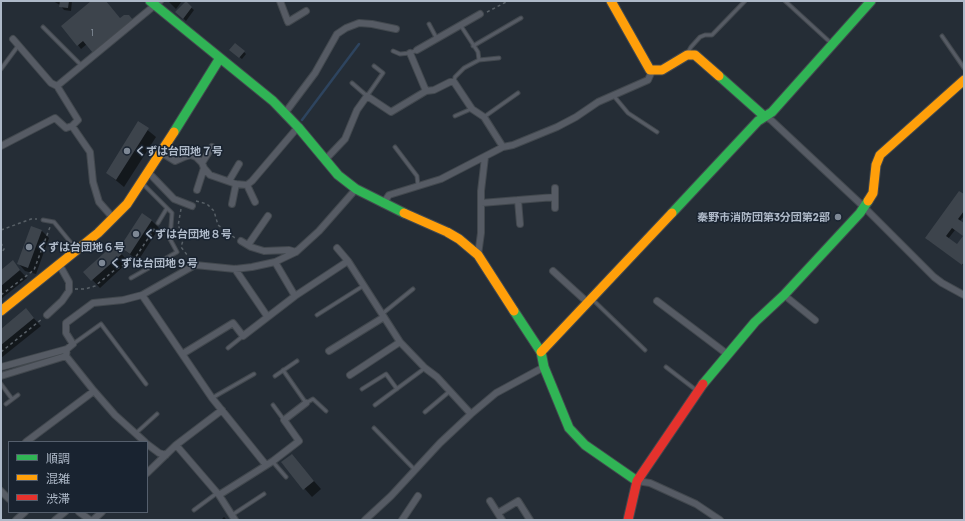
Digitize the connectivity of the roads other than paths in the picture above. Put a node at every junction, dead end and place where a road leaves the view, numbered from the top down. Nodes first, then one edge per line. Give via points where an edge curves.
1 (280, 1) edge
2 (611, 1) edge
3 (745, 1) edge
4 (785, 1) edge
5 (869, 2) edge
6 (155, 3) edge
7 (306, 11) dead end
8 (480, 14) road end
9 (521, 18) dead end
10 (429, 24) dead end
11 (461, 26) junction
12 (43, 27) dead end
13 (396, 29) dead end
14 (942, 36) dead end
15 (13, 39) dead end
16 (437, 39) junction
17 (832, 45) junction
18 (18, 46) junction
19 (473, 46) junction
20 (417, 50) joint
21 (393, 51) dead end
22 (410, 53) junction
23 (687, 55) junction
24 (220, 58) junction
25 (499, 58) dead end
26 (478, 60) junction
27 (82, 66) junction
28 (374, 66) dead end
29 (964, 68) edge
30 (1, 69) edge
31 (652, 71) junction
32 (964, 80) edge
33 (454, 82) junction
34 (352, 84) dead end
35 (57, 86) junction
36 (426, 91) junction
37 (518, 93) dead end
38 (613, 95) junction
39 (367, 96) junction
40 (472, 109) junction
41 (285, 113) junction
42 (455, 116) dead end
43 (764, 116) junction
44 (484, 117) junction
45 (72, 126) junction
46 (298, 127) junction
47 (657, 132) dead end
48 (1, 146) edge
49 (212, 147) dead end
50 (395, 147) dead end
51 (503, 147) junction
52 (162, 153) junction
53 (485, 157) junction
54 (325, 160) junction
55 (239, 164) dead end
56 (203, 166) junction
57 (149, 174) junction
58 (229, 181) junction
59 (143, 184) junction
60 (236, 184) junction
61 (247, 185) junction
62 (418, 186) junction
63 (555, 188) dead end
64 (356, 189) junction
65 (197, 190) dead end
66 (555, 197) junction
67 (518, 200) junction
68 (255, 202) dead end
69 (481, 203) junction
70 (188, 204) road end
71 (232, 204) dead end
72 (383, 204) junction
73 (864, 207) junction
74 (168, 208) junction
75 (555, 208) dead end
76 (268, 216) dead end
77 (114, 219) junction
78 (43, 220) road end
79 (158, 223) road end
80 (263, 223) junction
81 (520, 224) dead end
82 (270, 228) dead end
83 (241, 241) road end
84 (248, 245) junction
85 (337, 248) dead end
86 (77, 250) junction
87 (296, 252) junction
88 (478, 255) junction
89 (348, 261) junction
90 (275, 262) junction
91 (59, 264) junction
92 (235, 269) junction
93 (553, 271) dead end
94 (131, 278) dead end
95 (363, 286) junction
96 (413, 289) dead end
97 (142, 295) junction
98 (784, 295) junction
99 (964, 295) edge
100 (295, 296) junction
101 (589, 300) junction
102 (657, 301) dead end
103 (1, 311) edge
104 (47, 315) road end
105 (317, 315) dead end
106 (383, 315) junction
107 (267, 316) junction
108 (815, 320) dead end
109 (242, 336) junction
110 (400, 342) junction
111 (73, 344) junction
112 (228, 348) dead end
113 (645, 350) dead end
114 (329, 351) dead end
115 (66, 352) junction
116 (541, 352) junction
117 (184, 353) junction
118 (727, 354) junction
119 (297, 361) dead end
120 (1, 367) edge
121 (544, 367) junction
122 (666, 367) dead end
123 (425, 368) junction
124 (283, 370) junction
125 (254, 374) dead end
126 (350, 375) dead end
127 (1, 376) edge
128 (275, 376) dead end
129 (1, 384) edge
130 (146, 384) dead end
131 (362, 389) dead end
132 (397, 389) junction
133 (94, 391) junction
134 (450, 391) junction
135 (698, 391) junction
136 (18, 395) dead end
137 (212, 398) junction
138 (12, 399) junction
139 (306, 403) junction
140 (6, 404) dead end
141 (273, 405) dead end
142 (375, 405) dead end
143 (222, 410) junction
144 (326, 411) dead end
145 (425, 412) dead end
146 (157, 414) dead end
147 (471, 414) junction
148 (284, 420) junction
149 (374, 428) dead end
150 (135, 435) junction
151 (27, 441) edge
152 (143, 441) edge
153 (148, 445) edge
154 (176, 445) junction
155 (166, 455) junction
156 (273, 461) junction
157 (266, 465) junction
158 (415, 470) junction
159 (148, 472) edge
160 (286, 477) dead end
161 (638, 481) junction
162 (218, 494) junction
163 (264, 494) dead end
164 (418, 496) dead end
165 (490, 501) dead end
166 (194, 510) dead end
167 (23, 513) edge
168 (64, 513) edge
169 (80, 513) edge
170 (101, 513) edge
171 (498, 513) junction
172 (233, 518) edge
173 (16, 520) edge
174 (55, 520) edge
175 (90, 520) edge
176 (93, 520) edge
177 (365, 520) edge
178 (402, 520) edge
179 (502, 520) edge
180 (530, 520) edge
181 (628, 520) edge
182 (720, 520) edge

1 - 7 street via 288,22
2 - 31 street
3 - 23 lane via 712,35 705,34 700,37
4 - 17 lane
5 - 17 street
6 - 24 street
6 - 27 street
8 - 11 street
9 - 19 lane
10 - 16 lane
11 - 16 street
11 - 19 lane
12 - 27 lane
13 - 41 street via 359,23 337,34 315,73
14 - 29 lane
15 - 18 street
16 - 20 street
17 - 43 street via 772,112
18 - 30 lane
18 - 35 street via 51,83
19 - 26 lane via 478,52
20 - 22 lane
21 - 22 lane via 400,54
22 - 36 street
23 - 31 street via 662,70
23 - 43 street via 701,58
24 - 41 street
24 - 52 street
25 - 26 lane
26 - 33 lane via 464,68 455,77
27 - 35 street
28 - 39 lane via 383,73
31 - 38 street via 648,80
32 - 73 street via 880,155 876,165 873,193
33 - 36 street
33 - 40 street
34 - 39 lane
35 - 45 street via 78,120
36 - 39 street via 391,112
37 - 44 lane
38 - 47 lane via 628,113
38 - 51 street via 557,127
39 - 54 street via 357,110 344,139
40 - 42 lane
40 - 44 street
41 - 46 street
43 - 73 street
43 - 101 street
44 - 51 street
45 - 48 street via 66,128 55,118
45 - 77 street via 90,152 93,182 99,202
46 - 54 street
46 - 61 street
49 - 56 street
50 - 62 lane via 417,176
51 - 53 street
52 - 56 street via 175,161 191,155
52 - 57 street
53 - 62 street via 428,185
53 - 69 street
54 - 64 street via 338,175
55 - 58 street
56 - 58 street via 210,175
56 - 65 street
57 - 59 street
57 - 70 street via 174,199
58 - 60 street
59 - 74 lane
59 - 77 street
60 - 61 street
60 - 71 street
61 - 68 street
62 - 72 street via 389,195
63 - 66 street
64 - 72 street
64 - 87 street via 320,231
66 - 67 street
66 - 75 street
67 - 69 street
67 - 81 street
69 - 88 street
72 - 88 street via 447,232
73 - 98 street
73 - 99 street via 934,277
74 - 79 lane
74 - 94 lane via 172,213 170,239 177,252
76 - 80 street
77 - 86 street
78 - 86 lane via 52,222
80 - 82 street
80 - 84 street
83 - 84 street
84 - 87 street via 264,251
85 - 89 street
86 - 91 street
87 - 90 street
88 - 116 street
89 - 95 street
89 - 100 street
90 - 92 street
90 - 100 street
91 - 103 street
91 - 104 street via 69,282 69,288 62,301
92 - 97 street via 194,265
92 - 107 street
93 - 101 street
95 - 105 lane
95 - 106 street
96 - 106 lane
97 - 111 street via 122,300 99,301 86,307 66,323 66,332
97 - 117 street
98 - 108 street
98 - 118 street
100 - 107 street
101 - 113 lane
101 - 116 street
102 - 118 street
106 - 110 street
106 - 114 street
107 - 109 street
109 - 112 lane
109 - 117 street via 233,323
110 - 123 street
110 - 126 street
111 - 115 street
111 - 130 lane via 101,324
115 - 120 street
115 - 127 street
115 - 133 street
116 - 121 street
117 - 137 street
118 - 135 street
119 - 124 lane
121 - 147 street via 496,394
121 - 161 street via 569,428 585,445
122 - 135 lane
123 - 132 lane
123 - 134 street
124 - 128 lane
124 - 139 lane
125 - 137 lane
129 - 138 lane
131 - 132 lane via 386,374
132 - 142 lane
133 - 150 street
133 - 151 street
134 - 145 lane
134 - 147 street
135 - 161 street
136 - 138 lane
137 - 143 street
138 - 140 lane
139 - 144 lane via 313,399
139 - 148 street
141 - 148 lane
143 - 154 street
143 - 157 street
146 - 150 lane
147 - 158 street
148 - 156 street via 299,441
149 - 158 lane
150 - 152 street
153 - 155 street
154 - 155 street
154 - 162 street
155 - 159 street
156 - 157 street
156 - 160 lane
157 - 162 street
158 - 177 street
161 - 181 street
161 - 182 street via 650,482 696,504
162 - 166 lane
162 - 172 street
163 - 172 lane
164 - 178 street
165 - 171 street
167 - 173 street
168 - 174 street
169 - 175 street
170 - 176 street
171 - 179 street
171 - 180 street via 518,501

